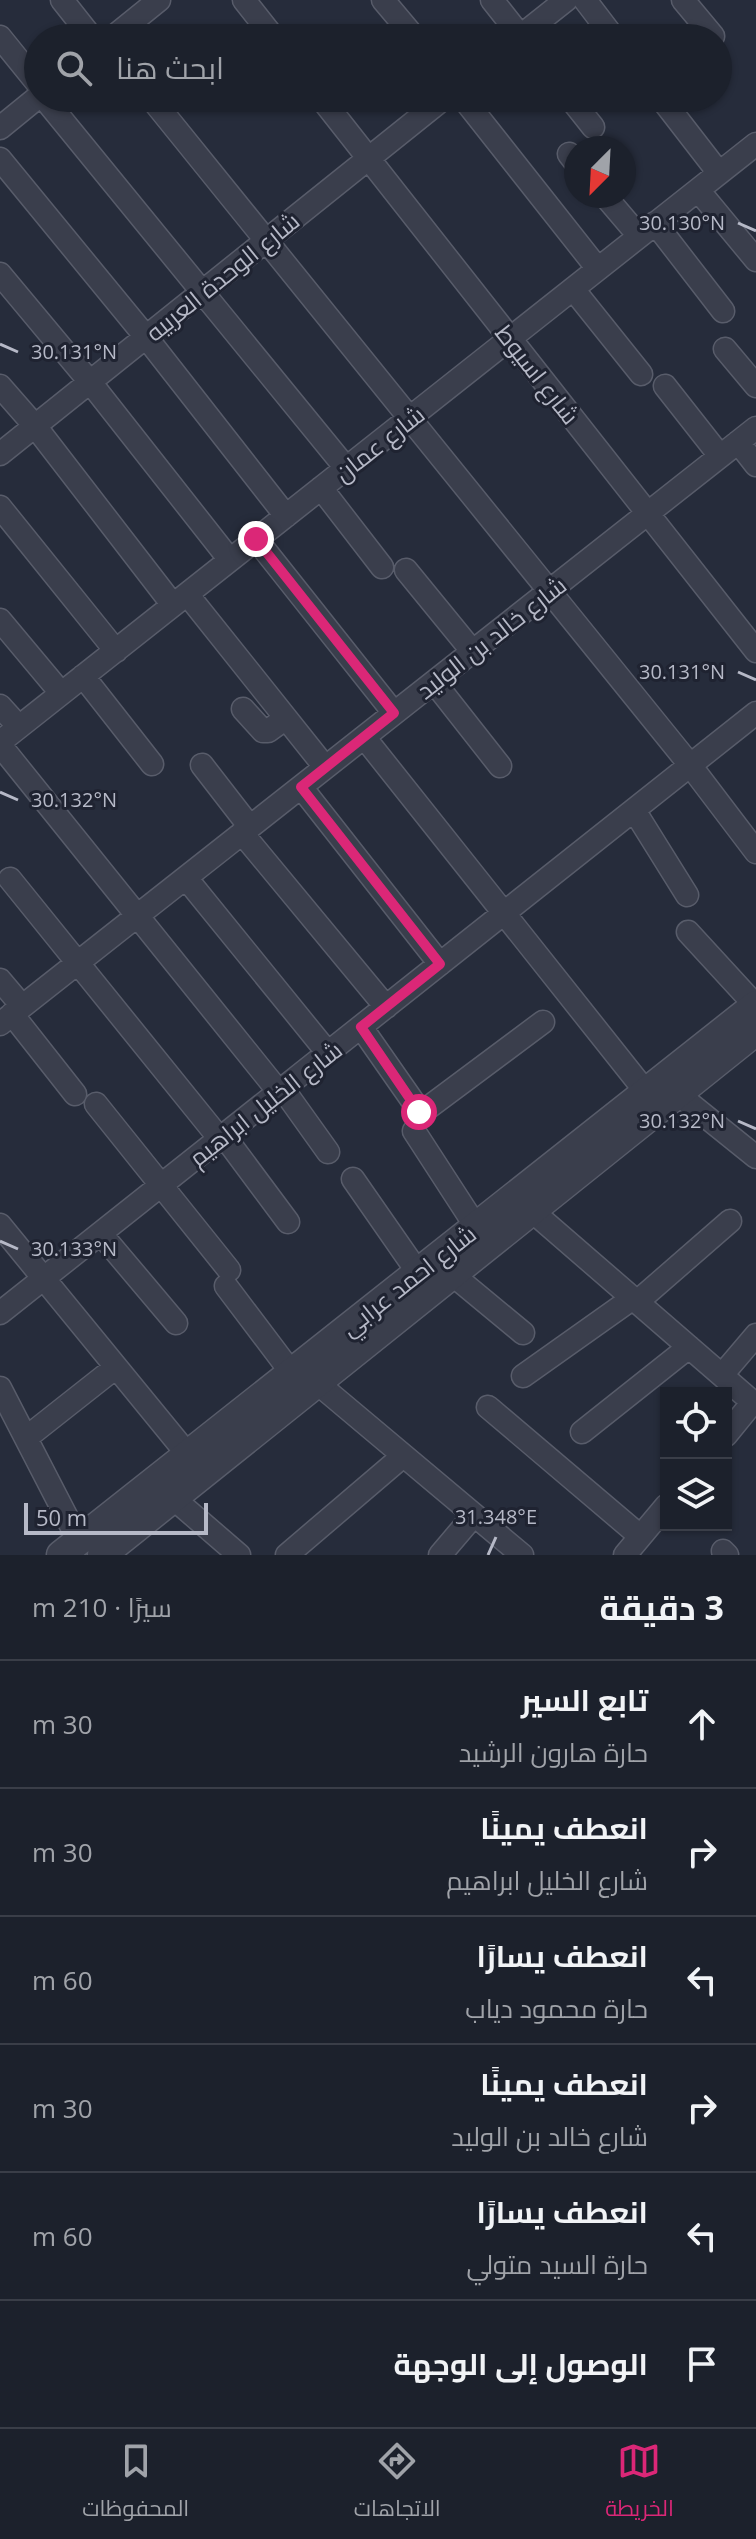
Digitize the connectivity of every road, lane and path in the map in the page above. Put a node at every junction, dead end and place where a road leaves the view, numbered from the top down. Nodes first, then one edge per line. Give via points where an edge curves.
1 (62, 0) edge
2 (159, 0) edge
3 (244, 0) edge
4 (383, 0) edge
5 (492, 0) edge
6 (566, 0) edge
7 (585, 0) edge
8 (683, 0) edge
9 (81, 24) edge
10 (129, 24) edge
11 (263, 24) edge
12 (403, 24) edge
13 (510, 24) edge
14 (536, 24) edge
15 (603, 24) edge
16 (703, 24) edge
17 (0, 37) edge
18 (24, 67) edge
19 (24, 110) edge
20 (53, 112) edge
21 (162, 112) edge
22 (332, 112) edge
23 (427, 112) edge
24 (474, 112) edge
25 (581, 112) edge
26 (672, 112) edge
27 (593, 127) dead end
28 (0, 128) edge
29 (756, 144) edge
30 (0, 159) edge
31 (369, 159) junction
32 (719, 173) junction
33 (698, 190) junction
34 (620, 208) edge
35 (647, 230) junction
36 (267, 240) junction
37 (756, 260) edge
38 (598, 269) junction
39 (0, 274) edge
40 (573, 289) junction
41 (202, 292) junction
42 (723, 311) dead end
43 (146, 337) junction
44 (510, 339) junction
45 (725, 349) dead end
46 (641, 374) dead end
47 (90, 382) junction
48 (0, 386) edge
49 (665, 386) dead end
50 (756, 386) edge
51 (411, 418) junction
52 (35, 426) junction
53 (756, 428) edge
54 (729, 449) junction
55 (0, 454) edge
56 (756, 465) edge
57 (346, 468) junction
58 (321, 488) junction
59 (0, 507) edge
60 (648, 514) junction
61 (286, 516) junction
62 (256, 539) junction
63 (230, 560) junction
64 (382, 567) dead end
65 (406, 570) dead end
66 (550, 591) junction
67 (180, 599) junction
68 (0, 620) edge
69 (116, 651) junction
70 (756, 651) edge
71 (473, 652) junction
72 (83, 676) junction
73 (434, 682) junction
74 (61, 693) junction
75 (0, 706) edge
76 (243, 709) dead end
77 (394, 713) junction
78 (756, 713) edge
79 (286, 718) junction
80 (19, 727) junction
81 (364, 737) junction
82 (0, 743) edge
83 (152, 764) dead end
84 (202, 765) dead end
85 (690, 765) junction
86 (500, 766) dead end
87 (325, 767) junction
88 (301, 787) junction
89 (634, 810) junction
90 (246, 830) junction
91 (756, 852) edge
92 (186, 878) junction
93 (10, 879) dead end
94 (687, 895) dead end
95 (504, 913) junction
96 (137, 916) junction
97 (688, 932) dead end
98 (78, 962) junction
99 (440, 964) junction
100 (0, 980) edge
101 (756, 1006) edge
102 (386, 1007) junction
103 (11, 1015) edge
104 (543, 1022) dead end
105 (361, 1027) junction
106 (756, 1031) edge
107 (328, 1053) junction
108 (281, 1091) junction
109 (646, 1092) junction
110 (75, 1094) dead end
111 (679, 1095) junction
112 (96, 1104) dead end
113 (414, 1131) dead end
114 (222, 1138) junction
115 (328, 1152) dead end
116 (756, 1157) edge
117 (353, 1179) dead end
118 (161, 1186) junction
119 (532, 1211) junction
120 (730, 1221) dead end
121 (288, 1222) dead end
122 (0, 1225) edge
123 (101, 1234) junction
124 (482, 1236) junction
125 (44, 1279) junction
126 (434, 1279) junction
127 (635, 1300) junction
128 (0, 1313) edge
129 (176, 1323) dead end
130 (523, 1333) dead end
131 (756, 1335) edge
132 (689, 1347) junction
133 (116, 1367) junction
134 (722, 1375) junction
135 (523, 1376) dead end
136 (304, 1382) junction
137 (0, 1388) edge
138 (755, 1403) edge
139 (488, 1407) dead end
140 (732, 1428) edge
141 (582, 1432) dead end
142 (26, 1438) junction
143 (403, 1456) junction
144 (195, 1464) junction
145 (173, 1498) junction
146 (660, 1513) edge
147 (474, 1515) junction
148 (640, 1536) junction
149 (81, 1550) edge
150 (239, 1555) edge
151 (287, 1555) edge
152 (440, 1555) edge
153 (522, 1555) edge
154 (625, 1555) edge

1 - 9 street
2 - 10 street
3 - 11 street
4 - 12 street
5 - 13 street
6 - 14 street
7 - 15 street
8 - 16 street
17 - 18 street
19 - 28 street
20 - 41 street
21 - 36 street
22 - 31 street, شارع اسيوط
23 - 31 street, شارع الوحدة العربيه
24 - 38 street
25 - 27 street
26 - 32 street
29 - 32 street, شارع عمان
30 - 43 street
31 - 36 street, شارع الوحدة العربيه
31 - 44 street, شارع اسيوط
32 - 33 street, شارع عمان
33 - 35 street, شارع عمان
33 - 37 street
34 - 35 street
35 - 38 street, شارع عمان
35 - 42 street
36 - 41 street, شارع الوحدة العربيه
36 - 51 street
38 - 40 street, شارع عمان
39 - 47 street
40 - 44 street, شارع عمان
40 - 46 street
41 - 43 street, شارع الوحدة العربيه
41 - 57 street
43 - 47 street, شارع الوحدة العربيه
43 - 61 street
44 - 51 street, شارع عمان
44 - 60 street, شارع اسيوط
45 - 50 street
47 - 52 street, شارع الوحدة العربيه
47 - 63 street
48 - 52 street
49 - 54 street
51 - 57 street, شارع عمان
51 - 66 street
52 - 55 street, شارع الوحدة العربيه
52 - 67 street
53 - 54 street, شارع خالد بن الوليد
54 - 56 street
54 - 60 street, شارع خالد بن الوليد
57 - 58 street, شارع عمان
58 - 61 street, شارع عمان
58 - 64 street
59 - 69 street
60 - 66 street, شارع خالد بن الوليد
60 - 70 street, شارع اسيوط
61 - 62 street, شارع عمان
62 - 63 street, شارع عمان
62 - 77 street
63 - 67 street, شارع عمان
65 - 71 street
66 - 71 street, شارع خالد بن الوليد
66 - 85 street
67 - 69 street, شارع عمان
67 - 79 street
68 - 74 street
69 - 72 street, شارع عمان
71 - 73 street, شارع خالد بن الوليد
72 - 74 street, شارع عمان
72 - 83 street
73 - 77 street, شارع خالد بن الوليد
73 - 86 street
74 - 80 street, شارع عمان
75 - 80 street
76 - 79 street via 263,731
77 - 81 street, شارع خالد بن الوليد
78 - 85 street, شارع الخليل ابراهيم
79 - 87 street
80 - 82 street, شارع عمان
81 - 87 street, شارع خالد بن الوليد
81 - 95 street
82 - 96 street
84 - 90 street
85 - 89 street, شارع الخليل ابراهيم
85 - 91 street
87 - 88 street, شارع خالد بن الوليد
88 - 90 street, شارع خالد بن الوليد
88 - 99 street
89 - 94 street
89 - 95 street, شارع الخليل ابراهيم
90 - 92 street, شارع خالد بن الوليد
90 - 102 street
92 - 96 street, شارع خالد بن الوليد
92 - 107 street
93 - 98 street
95 - 99 street, شارع الخليل ابراهيم
95 - 109 street
96 - 98 street, شارع خالد بن الوليد
96 - 108 street
97 - 101 street
98 - 103 street, شارع خالد بن الوليد
98 - 114 street
99 - 102 street, شارع الخليل ابراهيم
100 - 103 street
101 - 109 street, شارع احمد عرابي
102 - 105 street, شارع الخليل ابراهيم
103 - 110 street
104 - 105 street via 421,1113
105 - 107 street, شارع الخليل ابراهيم
106 - 111 street, شارع احمد عرابي
107 - 108 street, شارع الخليل ابراهيم
108 - 114 street, شارع الخليل ابراهيم
108 - 115 street
109 - 124 street, شارع احمد عرابي
111 - 116 street
111 - 119 street, شارع احمد عرابي
112 - 118 street
113 - 124 street
114 - 118 street, شارع الخليل ابراهيم
114 - 121 street
117 - 126 street
118 - 123 street, شارع الخليل ابراهيم
118 - 136 street
119 - 124 street, شارع احمد عرابي
119 - 127 street
120 - 127 street
122 - 125 street
123 - 125 street, شارع الخليل ابراهيم
123 - 129 street
124 - 126 street, شارع احمد عرابي
125 - 128 street, شارع الخليل ابراهيم
125 - 133 street
126 - 130 street
126 - 136 street, شارع احمد عرابي
127 - 132 street
127 - 135 street
131 - 134 street
132 - 134 street
132 - 141 street
133 - 142 street
133 - 144 street
134 - 138 street
136 - 143 street
136 - 144 street, شارع احمد عرابي
137 - 142 street
138 - 140 street
139 - 148 street
142 - 149 street
143 - 147 street
143 - 151 street
144 - 145 street, شارع احمد عرابي
144 - 149 street, شارع احمد عرابي
145 - 149 street, شارع احمد عرابي
145 - 150 street
146 - 148 street
147 - 152 street
147 - 153 street
148 - 154 street

